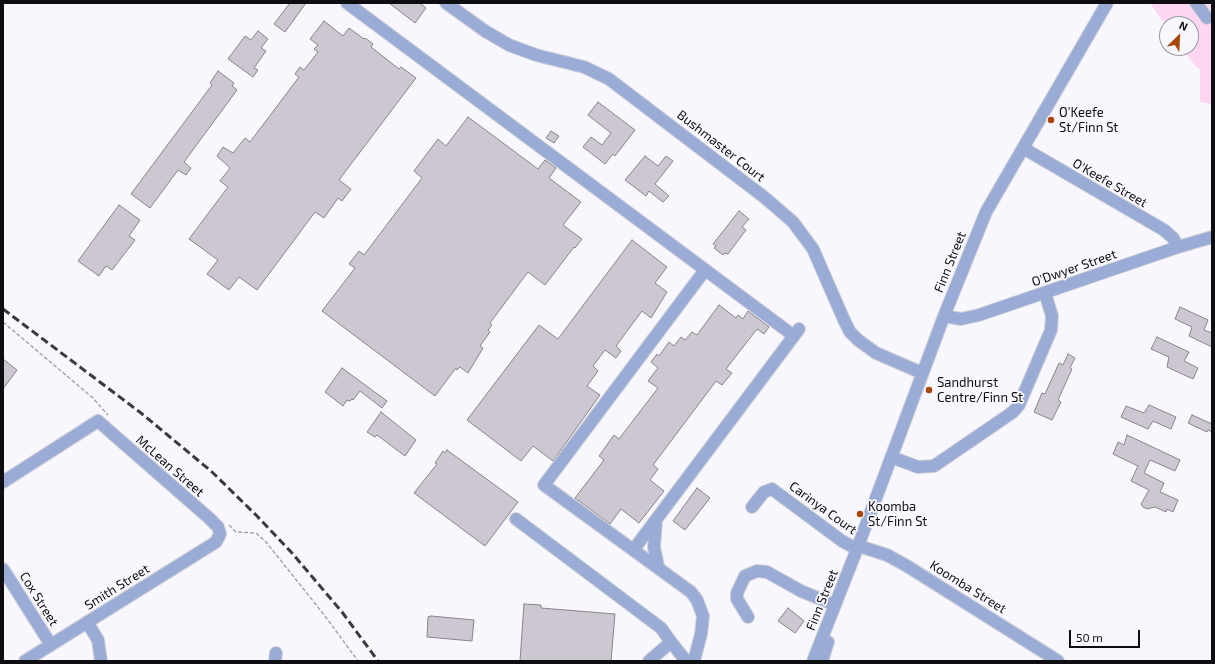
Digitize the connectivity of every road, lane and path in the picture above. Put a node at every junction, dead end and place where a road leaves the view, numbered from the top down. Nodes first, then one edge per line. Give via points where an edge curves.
1 (347, 3) edge
2 (446, 3) edge
3 (1107, 3) edge
4 (1196, 3) edge
5 (1206, 18) dead end
6 (1023, 148) junction
7 (1212, 237) edge
8 (1178, 247) junction
9 (705, 270) junction
10 (1045, 293) junction
11 (944, 316) junction
12 (922, 373) junction
13 (891, 457) junction
14 (3, 482) edge
15 (752, 508) dead end
16 (516, 519) dead end
17 (657, 519) junction
18 (220, 534) joint
19 (858, 547) junction
20 (634, 549) junction
21 (658, 566) junction
22 (3, 569) edge
23 (835, 605) junction
24 (748, 617) dead end
25 (87, 622) junction
26 (671, 642) junction
27 (51, 645) junction
28 (25, 661) edge
29 (101, 661) edge
30 (649, 661) edge
31 (686, 661) edge
32 (694, 661) edge
33 (813, 661) edge
34 (822, 661) edge
35 (1058, 661) edge

1 - 9 street
2 - 12 street, Bushmaster Court via 509,45 584,67 609,80 764,197 792,222 813,249 850,332 876,353
3 - 6 street, Finn Street
4 - 5 street
6 - 8 street, O'Keefe Street via 1164,230
6 - 11 street, Finn Street via 986,212
7 - 8 street, O'Dwyer Street
8 - 10 street, O'Dwyer Street
9 - 17 street via 796,333
9 - 20 street via 544,485 616,539
10 - 11 street, O'Dwyer Street via 974,317 961,319
10 - 13 street via 1052,316 1051,330 1019,405 1013,412 934,466 918,467
11 - 12 street, Finn Street
12 - 13 street, Finn Street
13 - 19 street, Finn Street
14 - 18 street, McLean Street via 98,421 209,518 218,527
15 - 19 street, Carinya Court via 764,492 772,489 842,541
16 - 26 street via 654,622
17 - 20 street
17 - 21 street via 654,547
18 - 25 street, Smith Street via 216,542
19 - 23 street, Finn Street
19 - 34 street, Finn Street
19 - 35 street, Koomba Street via 887,555 907,566
20 - 21 street
21 - 32 street via 691,592 699,604 702,624
22 - 27 street, Cox Street
23 - 24 street via 766,572 757,571 745,576 737,593 737,599
23 - 33 street, Finn Street
25 - 27 street, Smith Street
25 - 29 street via 98,640
26 - 30 street
26 - 31 street
27 - 28 street, Smith Street

